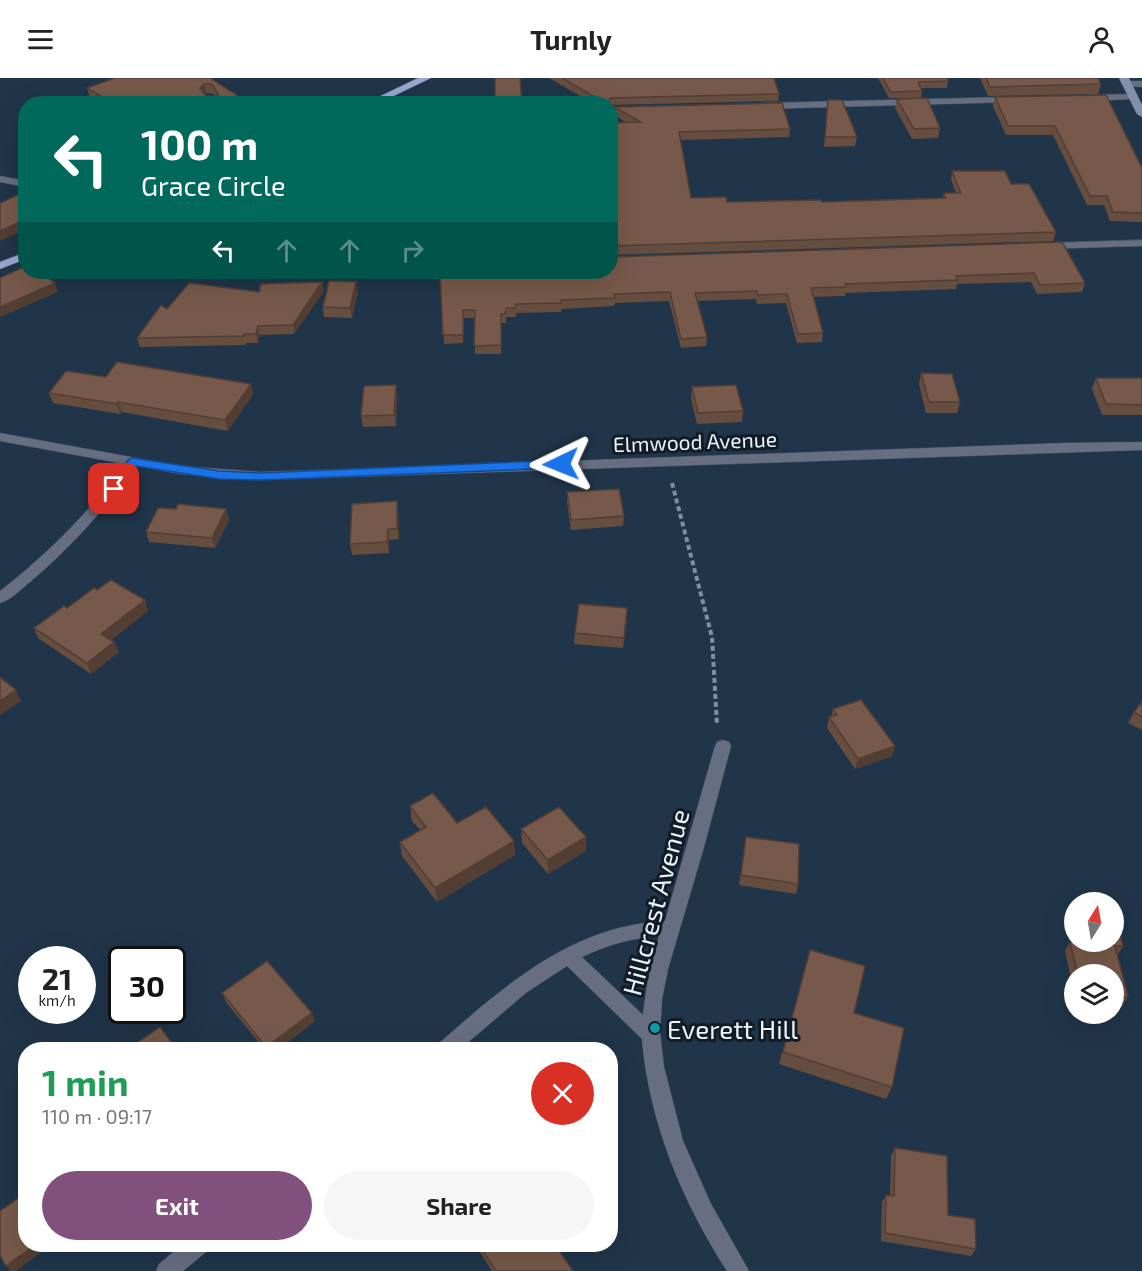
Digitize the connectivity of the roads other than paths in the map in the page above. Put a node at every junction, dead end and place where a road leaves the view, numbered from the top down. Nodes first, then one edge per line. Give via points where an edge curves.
1 (426, 78) edge
2 (1125, 81) edge
3 (1142, 84) edge
4 (386, 96) edge
5 (1133, 97) junction
6 (1073, 98) edge
7 (1026, 100) edge
8 (756, 107) edge
9 (1142, 114) edge
10 (0, 179) edge
11 (18, 182) edge
12 (1142, 243) edge
13 (1036, 246) edge
14 (18, 258) edge
15 (0, 266) edge
16 (0, 437) edge
17 (1142, 446) edge
18 (133, 462) junction
19 (0, 598) edge
20 (723, 746) road end
21 (670, 928) junction
22 (569, 957) junction
23 (651, 1035) junction
24 (455, 1042) edge
25 (190, 1252) edge
26 (166, 1271) edge
27 (739, 1271) edge

1 - 4 main road
2 - 3 street
2 - 5 street
5 - 6 street
5 - 9 street
7 - 8 street
10 - 11 street
12 - 13 street
14 - 15 main road
16 - 18 street, Elmwood Avenue
17 - 18 street, Elmwood Avenue via 261,477 209,474
18 - 19 street via 92,513
20 - 21 street, Hillcrest Avenue
21 - 22 street via 623,932
21 - 23 street, Hillcrest Avenue via 653,1000
22 - 23 street
22 - 24 street via 533,978
23 - 27 street, Hillcrest Avenue via 657,1085 690,1184 713,1231
25 - 26 street

